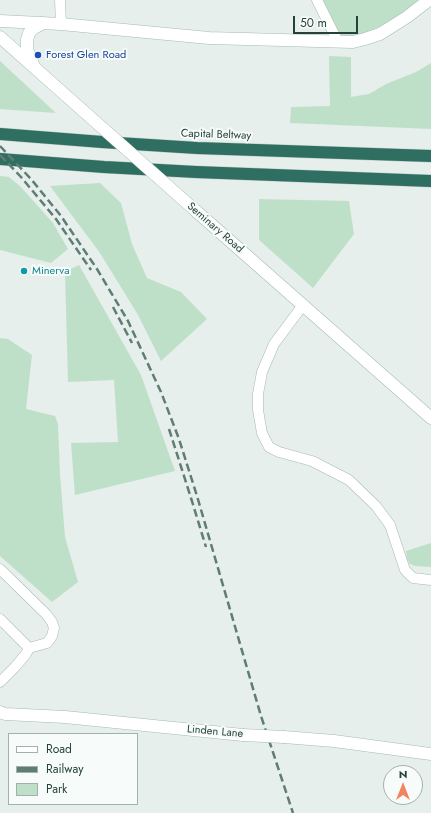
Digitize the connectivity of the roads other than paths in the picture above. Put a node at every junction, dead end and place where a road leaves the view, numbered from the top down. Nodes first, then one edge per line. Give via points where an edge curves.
1 (60, 0) edge
2 (317, 0) edge
3 (429, 0) edge
4 (0, 21) edge
5 (43, 23) junction
6 (61, 24) junction
7 (0, 37) edge
8 (338, 42) junction
9 (36, 68) junction
10 (0, 134) edge
11 (431, 156) edge
12 (0, 159) edge
13 (431, 181) edge
14 (303, 305) junction
15 (431, 418) edge
16 (0, 569) edge
17 (431, 580) edge
18 (0, 619) edge
19 (29, 648) junction
20 (0, 682) edge
21 (0, 712) edge
22 (431, 754) edge

1 - 6 street
2 - 8 street
3 - 8 main road via 380,34
4 - 5 main road
5 - 6 main road
5 - 9 main road via 29,33 27,40 27,49
6 - 8 main road via 209,38
7 - 9 main road, Seminary Road
9 - 14 main road, Seminary Road, bridge
10 - 11 highway, Capital Beltway via 197,148
12 - 13 highway via 188,172
14 - 15 main road, Seminary Road
14 - 17 street via 274,344 262,372 258,394 262,433 269,447 312,460 349,480 376,506 390,525 405,570 412,577
16 - 19 street via 52,622 54,628 47,643
18 - 19 street
19 - 20 street via 16,667
21 - 22 main road, Linden Lane, bridge via 334,741

